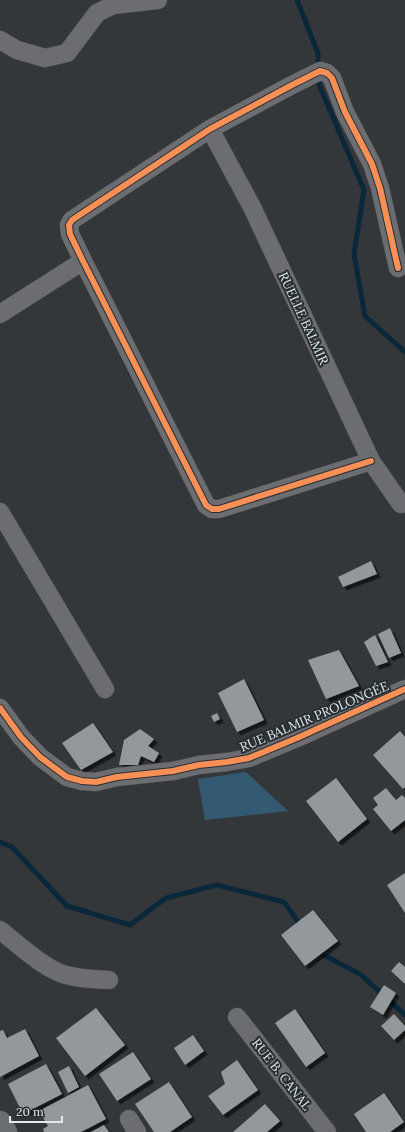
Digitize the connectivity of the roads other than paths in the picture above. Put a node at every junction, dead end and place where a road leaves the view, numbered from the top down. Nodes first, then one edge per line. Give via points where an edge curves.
1 (158, 0) edge
2 (0, 40) edge
3 (210, 130) junction
4 (83, 261) junction
5 (398, 268) dead end
6 (0, 314) edge
7 (371, 461) junction
8 (401, 504) dead end
9 (0, 512) edge
10 (105, 689) dead end
11 (405, 689) edge
12 (0, 708) edge
13 (0, 930) edge
14 (109, 980) dead end
15 (237, 1017) dead end
16 (0, 1122) edge
17 (6, 1132) edge
18 (327, 1132) edge

1 - 2 street via 113,5 97,13 67,53 45,58 17,50
3 - 4 street via 72,220 69,225 70,234
3 - 5 street via 292,84 320,71 327,73 332,78 345,112 372,164
3 - 7 street, RUELLE BALMIR via 252,207
4 - 6 street
4 - 7 street via 206,505 212,509 219,509
7 - 8 street, RUELLE BALMIR
9 - 10 street
11 - 12 street, RUE BALMIR PROLONGÉE via 249,758 96,782 67,777 40,757 21,737
13 - 14 street via 48,967 65,975
15 - 18 street, RUE B. CANAL
16 - 17 street

